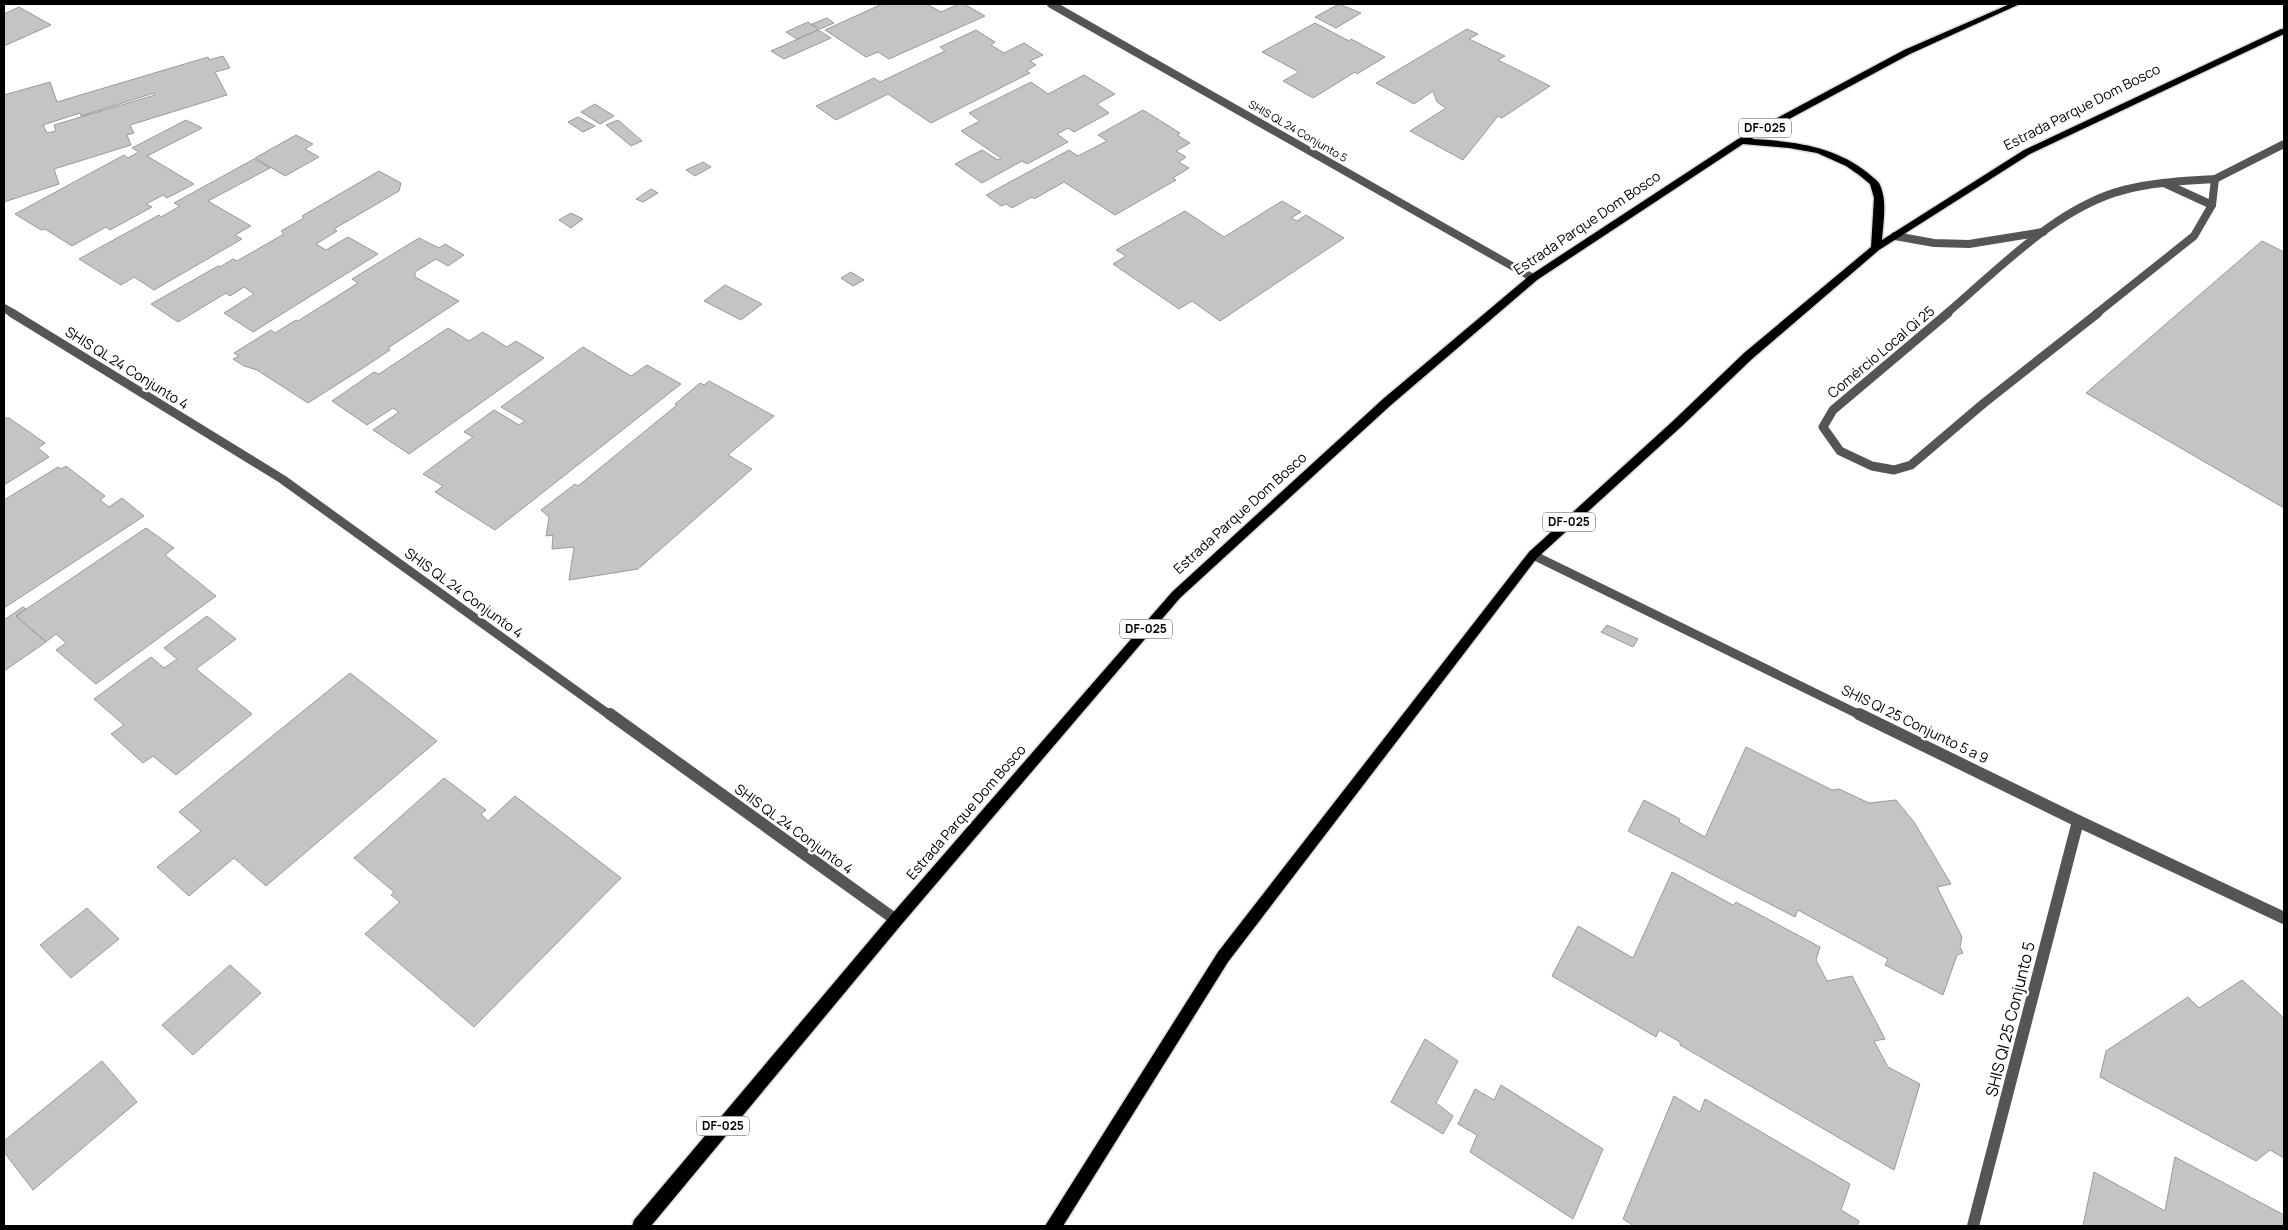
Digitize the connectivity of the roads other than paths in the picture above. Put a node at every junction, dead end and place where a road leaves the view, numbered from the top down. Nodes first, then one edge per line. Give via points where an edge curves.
1 (1051, 4) edge
2 (2016, 4) edge
3 (2284, 31) edge
4 (1741, 141) junction
5 (2284, 144) edge
6 (2214, 179) junction
7 (2164, 183) junction
8 (2212, 205) junction
9 (2043, 232) junction
10 (1895, 236) junction
11 (1876, 248) junction
12 (1533, 278) junction
13 (4, 308) edge
14 (1533, 554) junction
15 (2078, 820) junction
16 (2284, 918) edge
17 (896, 920) junction
18 (640, 1226) edge
19 (1053, 1226) edge
20 (1973, 1226) edge

1 - 12 street, SHIS QL 24 Conjunto 5
2 - 4 main road, Estrada Parque Dom Bosco / DF-025 via 1907,52
3 - 10 main road, Estrada Parque Dom Bosco / DF-025 via 2027,152
4 - 11 main road via 1780,143 1816,150 1851,164 1874,183 1878,200
4 - 12 main road, Estrada Parque Dom Bosco / DF-025
5 - 6 street, Comércio Local Qi 25
6 - 7 street, Comércio Local Qi 25
6 - 8 street, Comércio Local Qi 25
7 - 8 street
7 - 9 street, Comércio Local Qi 25 via 2123,190 2081,207
8 - 9 street, Comércio Local Qi 25 via 2194,236 1911,465 1894,470 1872,466 1840,451 1823,427 1833,410
9 - 10 street via 1969,244 1934,243
10 - 11 main road, Estrada Parque Dom Bosco / DF-025
11 - 14 main road, Estrada Parque Dom Bosco / DF-025 via 1748,356
12 - 17 main road, Estrada Parque Dom Bosco / DF-025 via 1386,402 1176,595
13 - 17 street, SHIS QL 24 Conjunto 4 via 282,479
14 - 15 street, SHIS QI 25 Conjunto 5 a 9
14 - 19 main road, Estrada Parque Dom Bosco / DF-025 via 1222,956
15 - 16 street, SHIS QI 25 Conjunto 5 a 9
15 - 20 street, SHIS QI 25 Conjunto 5
17 - 18 main road, Estrada Parque Dom Bosco / DF-025

